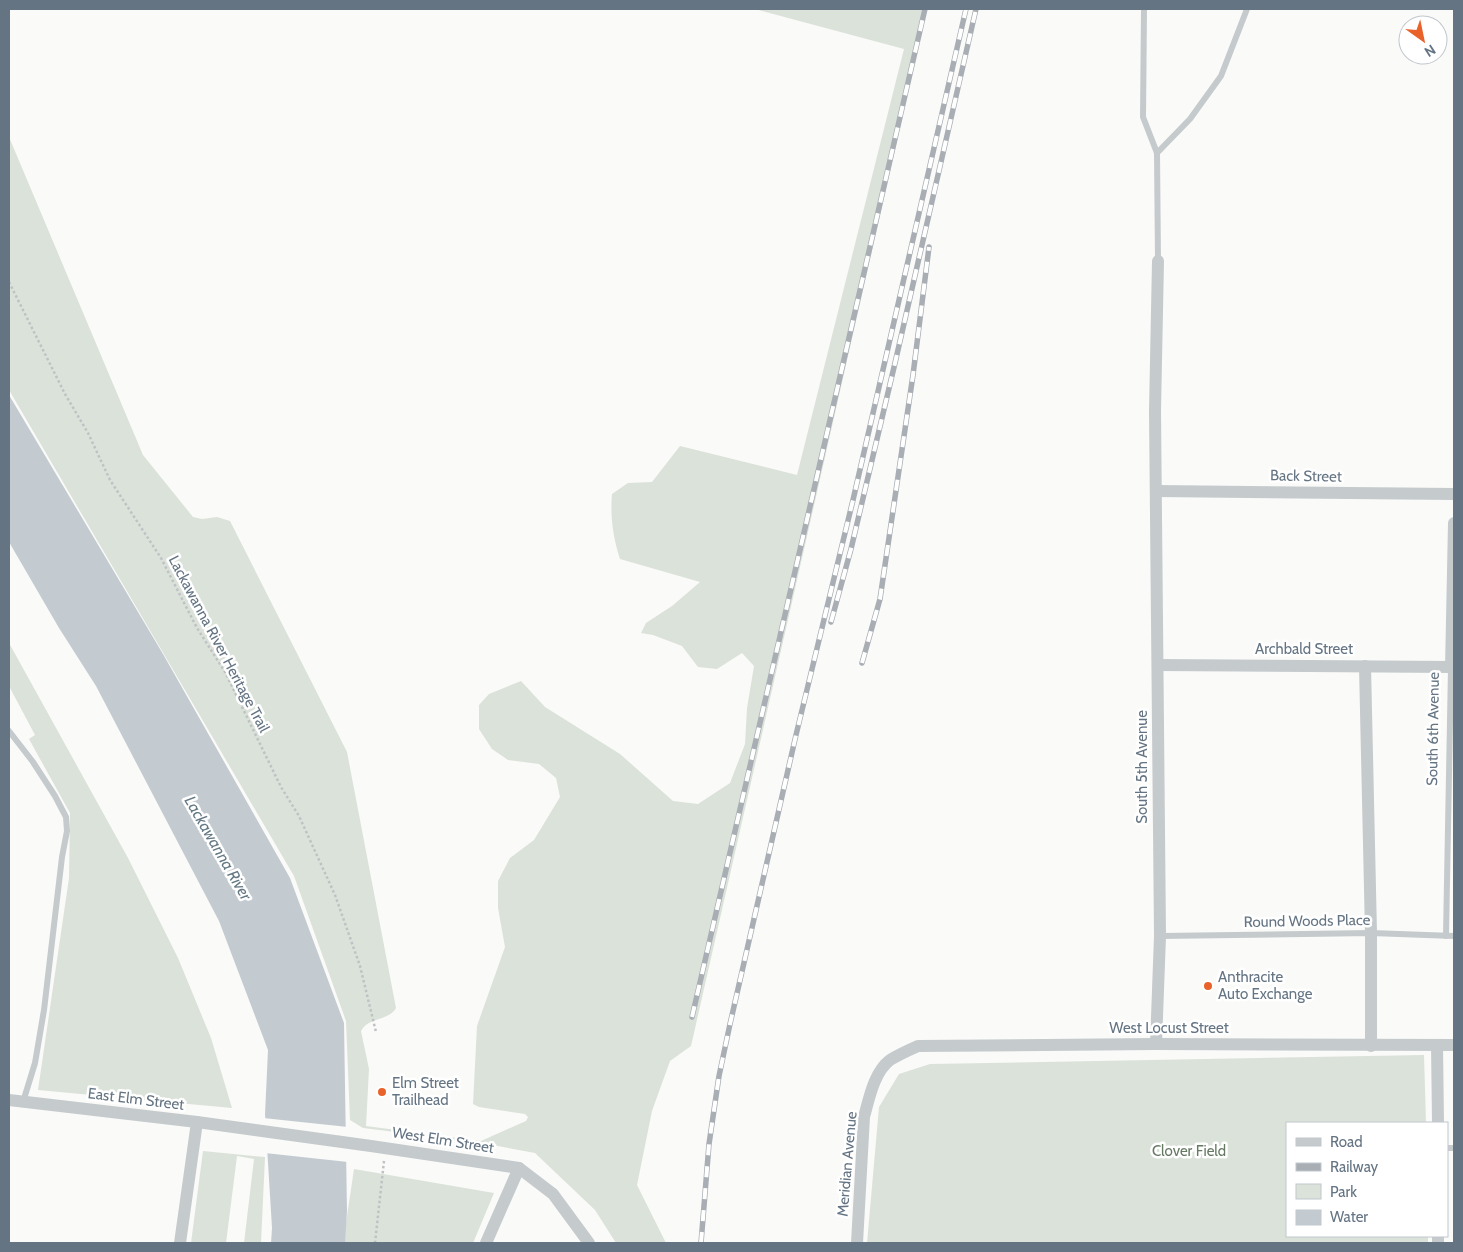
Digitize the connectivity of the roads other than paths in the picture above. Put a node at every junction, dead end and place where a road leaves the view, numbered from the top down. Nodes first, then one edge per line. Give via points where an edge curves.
1 (1144, 9) edge
2 (1247, 9) edge
3 (1157, 154) junction
4 (1158, 261) joint
5 (1157, 491) junction
6 (1454, 494) edge
7 (1454, 523) edge
8 (1158, 665) junction
9 (1365, 666) junction
10 (1452, 667) edge
11 (9, 731) edge
12 (1370, 933) junction
13 (1160, 936) junction
14 (1446, 936) junction
15 (1454, 936) edge
16 (1156, 1044) junction
17 (1437, 1045) junction
18 (1454, 1045) edge
19 (1371, 1046) junction
20 (888, 1061) joint
21 (9, 1100) edge
22 (23, 1102) junction
23 (197, 1122) junction
24 (1438, 1122) edge
25 (259, 1131) joint
26 (519, 1168) junction
27 (180, 1243) edge
28 (486, 1243) edge
29 (589, 1243) edge
30 (857, 1243) edge

1 - 3 lane via 1143,117
2 - 3 lane via 1220,76 1190,119
3 - 4 lane
4 - 5 street, South 5th Avenue
5 - 6 street, Back Street
5 - 8 street, South 5th Avenue
7 - 10 street, South 6th Avenue
8 - 9 street, Archbald Street
8 - 13 street, South 5th Avenue
9 - 10 street, Archbald Street
9 - 12 street
10 - 14 lane, South 6th Avenue
11 - 22 lane via 55,796 66,817 67,831 44,1010 35,1063
12 - 13 lane, Round Woods Place
12 - 14 lane, Round Woods Place
12 - 19 street
13 - 16 street, South 5th Avenue
14 - 15 lane, Round Woods Place
16 - 19 street, West Locust Street
16 - 20 street, West Locust Street via 918,1046
17 - 18 street, West Locust Street
17 - 19 street, West Locust Street
17 - 24 street
20 - 30 street, Meridian Avenue via 877,1077 864,1117
21 - 22 street, East Elm Street
22 - 23 street, East Elm Street
23 - 25 street, East Elm Street
23 - 27 street
25 - 26 street, West Elm Street
26 - 28 street
26 - 29 street, West Elm Street via 553,1194

